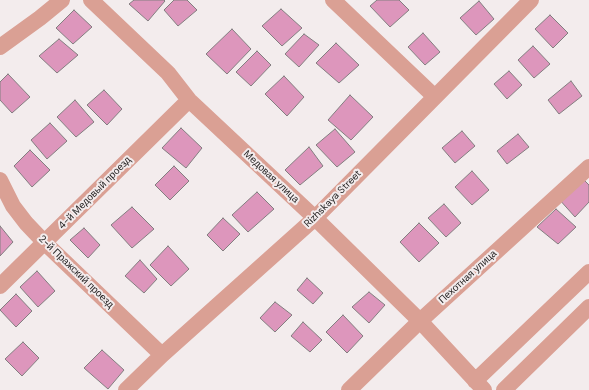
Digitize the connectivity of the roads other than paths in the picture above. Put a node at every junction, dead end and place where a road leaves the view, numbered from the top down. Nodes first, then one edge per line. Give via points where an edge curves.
1 (62, 0) edge
2 (91, 0) edge
3 (333, 0) edge
4 (532, 0) edge
5 (0, 47) edge
6 (435, 97) junction
7 (189, 100) junction
8 (589, 167) edge
9 (0, 180) edge
10 (315, 218) junction
11 (45, 243) junction
12 (589, 272) edge
13 (0, 286) edge
14 (589, 307) edge
15 (420, 320) junction
16 (162, 355) junction
17 (479, 386) edge
18 (126, 390) edge
19 (349, 390) edge
20 (504, 390) edge

1 - 5 street
2 - 7 street, Медовая улица via 168,73
3 - 6 street
4 - 6 street, Rizhskaya Street
6 - 10 street, Rizhskaya Street
7 - 10 street, Медовая улица
7 - 11 street, 4-й Медовый проезд
8 - 15 street, Пехотная улица
9 - 11 street, 2-й Пражский проезд via 17,212
10 - 15 street, Медовая улица
10 - 16 street, Rizhskaya Street
11 - 13 street, 4-й Медовый проезд
11 - 16 street, 2-й Пражский проезд
12 - 17 street
14 - 20 street
15 - 17 street, Медовая улица
15 - 19 street, Пехотная улица
16 - 18 street, Rizhskaya Street

